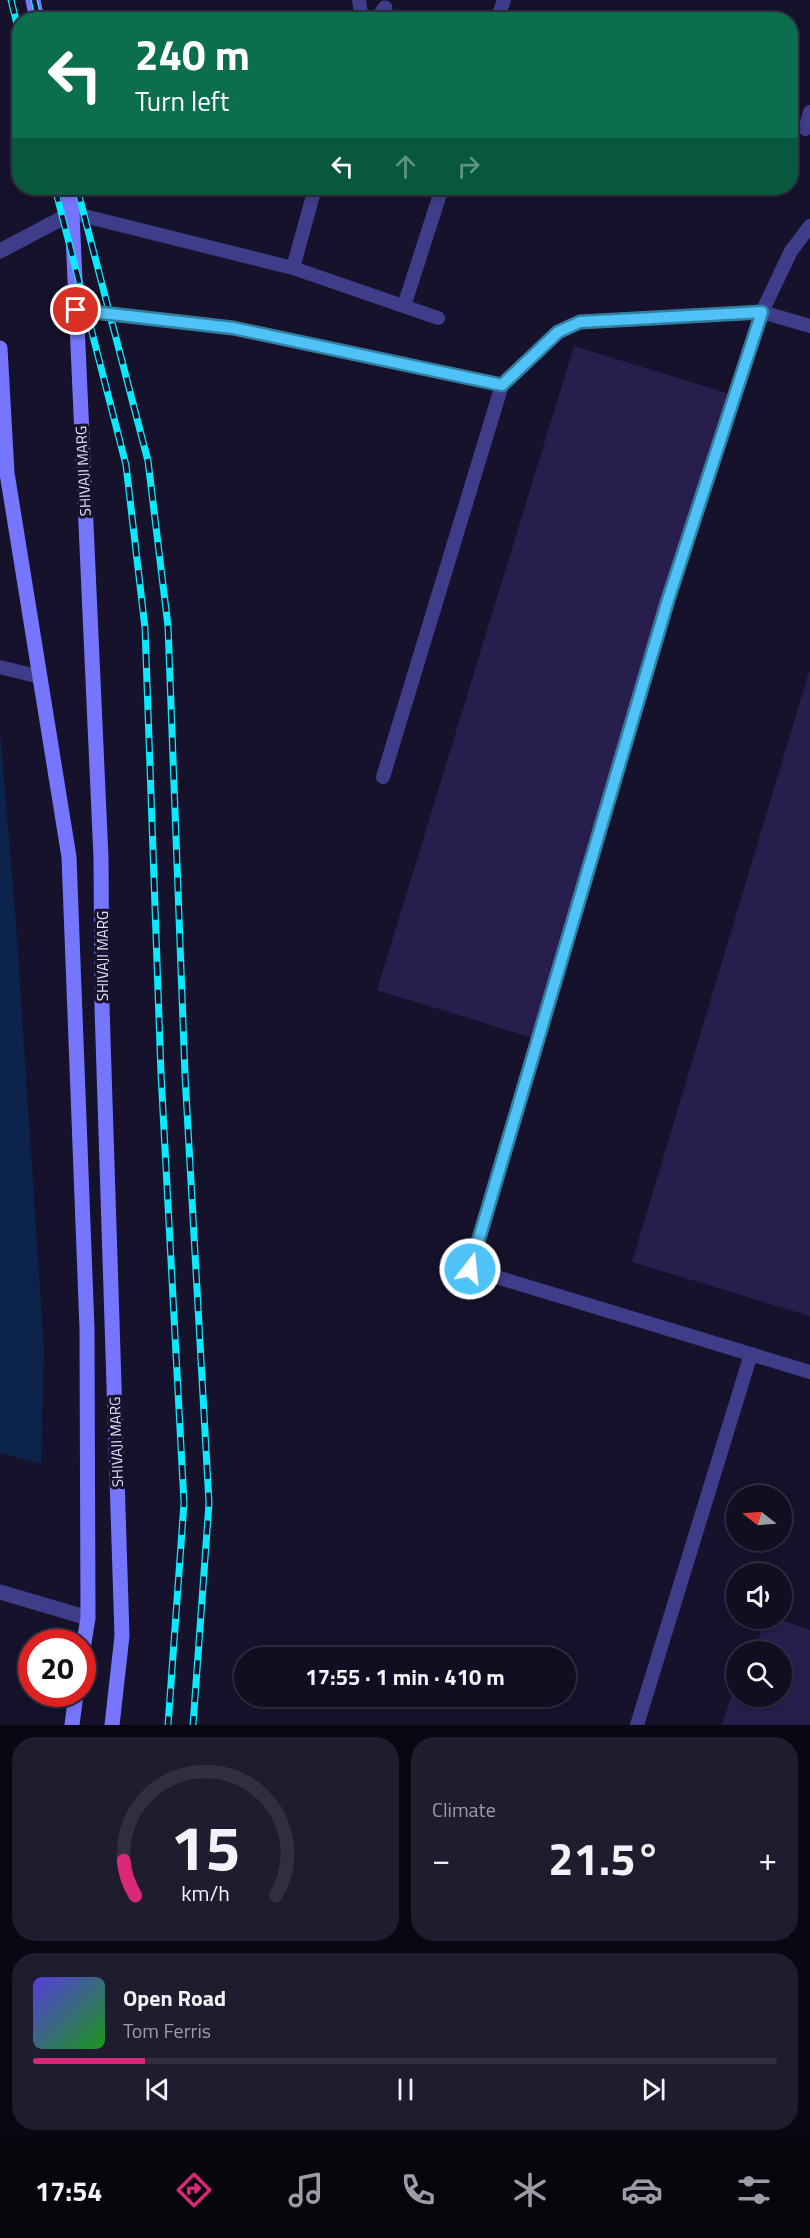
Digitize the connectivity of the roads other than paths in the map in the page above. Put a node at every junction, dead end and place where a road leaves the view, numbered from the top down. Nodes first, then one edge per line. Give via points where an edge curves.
1 (810, 112) edge
2 (805, 129) dead end
3 (68, 195) edge
4 (313, 195) edge
5 (440, 195) edge
6 (72, 213) junction
7 (810, 226) edge
8 (0, 251) edge
9 (293, 268) junction
10 (404, 306) junction
11 (76, 310) junction
12 (762, 312) junction
13 (438, 318) dead end
14 (810, 326) edge
15 (0, 348) edge
16 (502, 385) junction
17 (0, 667) edge
18 (40, 677) junction
19 (383, 777) dead end
20 (751, 1354) junction
21 (810, 1372) edge
22 (0, 1592) edge
23 (88, 1618) junction
24 (86, 1629) edge
25 (74, 1707) edge
26 (72, 1725) edge
27 (112, 1725) edge
28 (637, 1725) edge

1 - 2 lane
3 - 6 main road, SHIVAJI MARG
4 - 9 lane
5 - 10 lane
6 - 8 street
6 - 9 lane
6 - 11 main road, SHIVAJI MARG
7 - 12 lane via 791,251
9 - 10 lane
10 - 13 lane
11 - 16 lane via 233,328
11 - 27 main road, SHIVAJI MARG via 101,858 102,1019 122,1636
12 - 14 lane
12 - 16 lane via 580,322 558,332
12 - 20 lane via 668,600 470,1269
15 - 18 main road, SHIVAJI MARG via 7,473
16 - 19 lane
17 - 18 lane
18 - 23 main road, SHIVAJI MARG via 69,857 87,1329
20 - 21 lane
20 - 28 lane
22 - 23 street
23 - 24 main road, SHIVAJI MARG
25 - 26 main road

